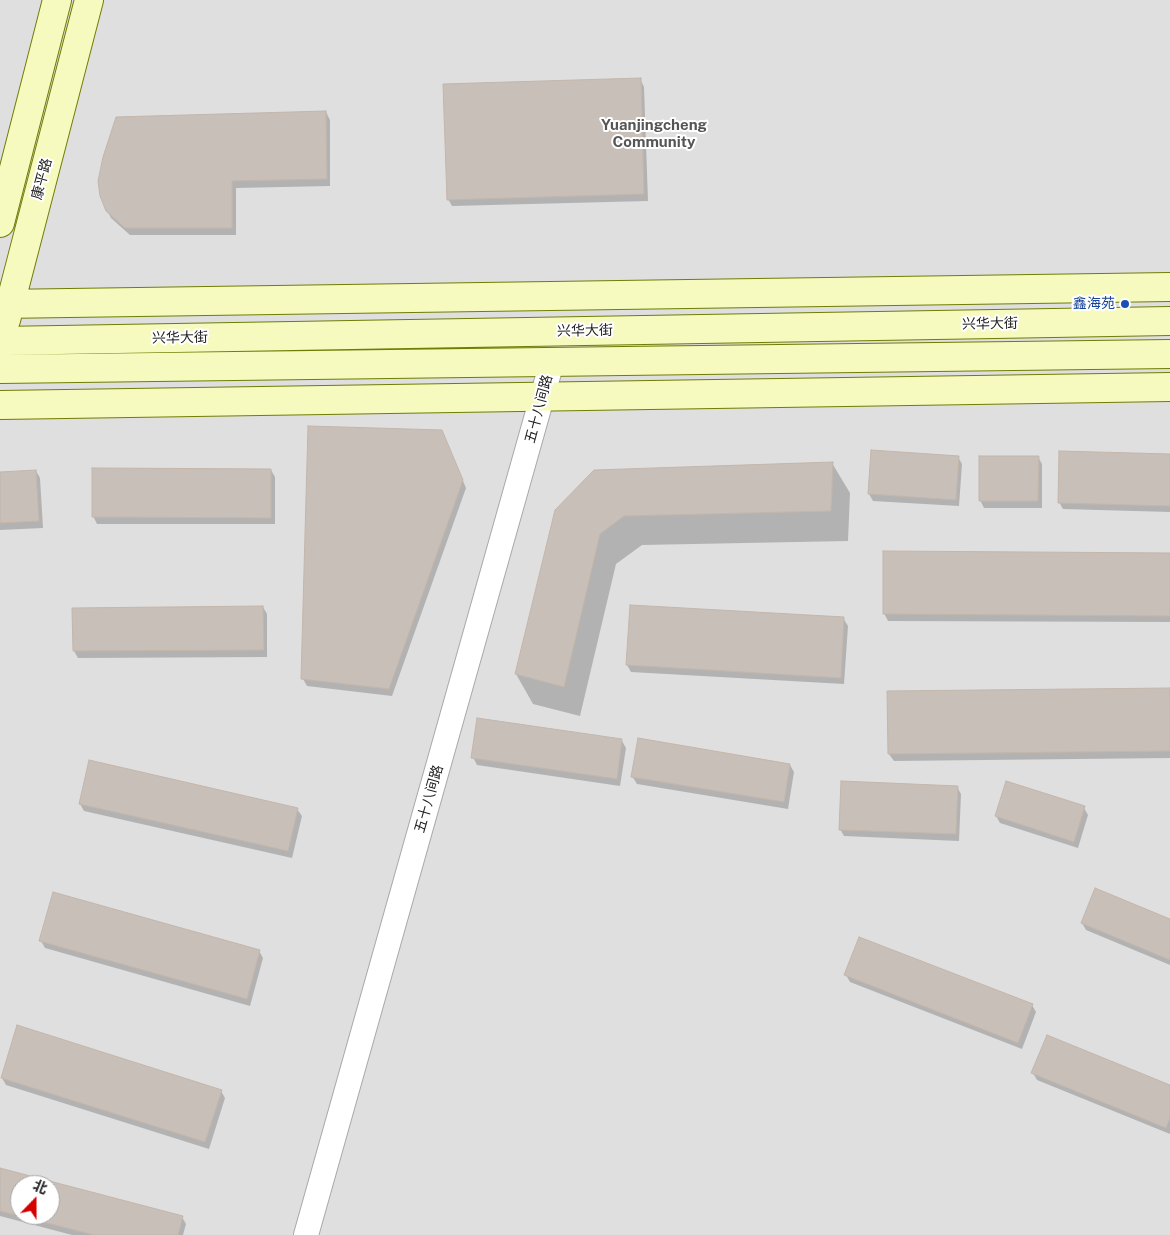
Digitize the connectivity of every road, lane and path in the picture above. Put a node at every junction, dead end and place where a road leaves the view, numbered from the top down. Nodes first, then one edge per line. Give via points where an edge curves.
1 (57, 0) edge
2 (89, 0) edge
3 (0, 223) edge
4 (1170, 287) edge
5 (5, 304) edge
6 (1170, 322) edge
7 (0, 341) edge
8 (1170, 354) edge
9 (0, 360) edge
10 (552, 362) junction
11 (0, 368) edge
12 (1170, 387) edge
13 (543, 396) junction
14 (0, 405) edge
15 (306, 1235) edge

1 - 3 street
2 - 5 street, 康平路
4 - 5 street
5 - 7 street, 康平路
6 - 7 street, 兴华大街
7 - 9 street, 康平路
8 - 10 street, 兴华大街
10 - 11 street, 兴华大街
10 - 13 street, 五十八间路
12 - 13 street
13 - 14 street
13 - 15 street, 五十八间路

